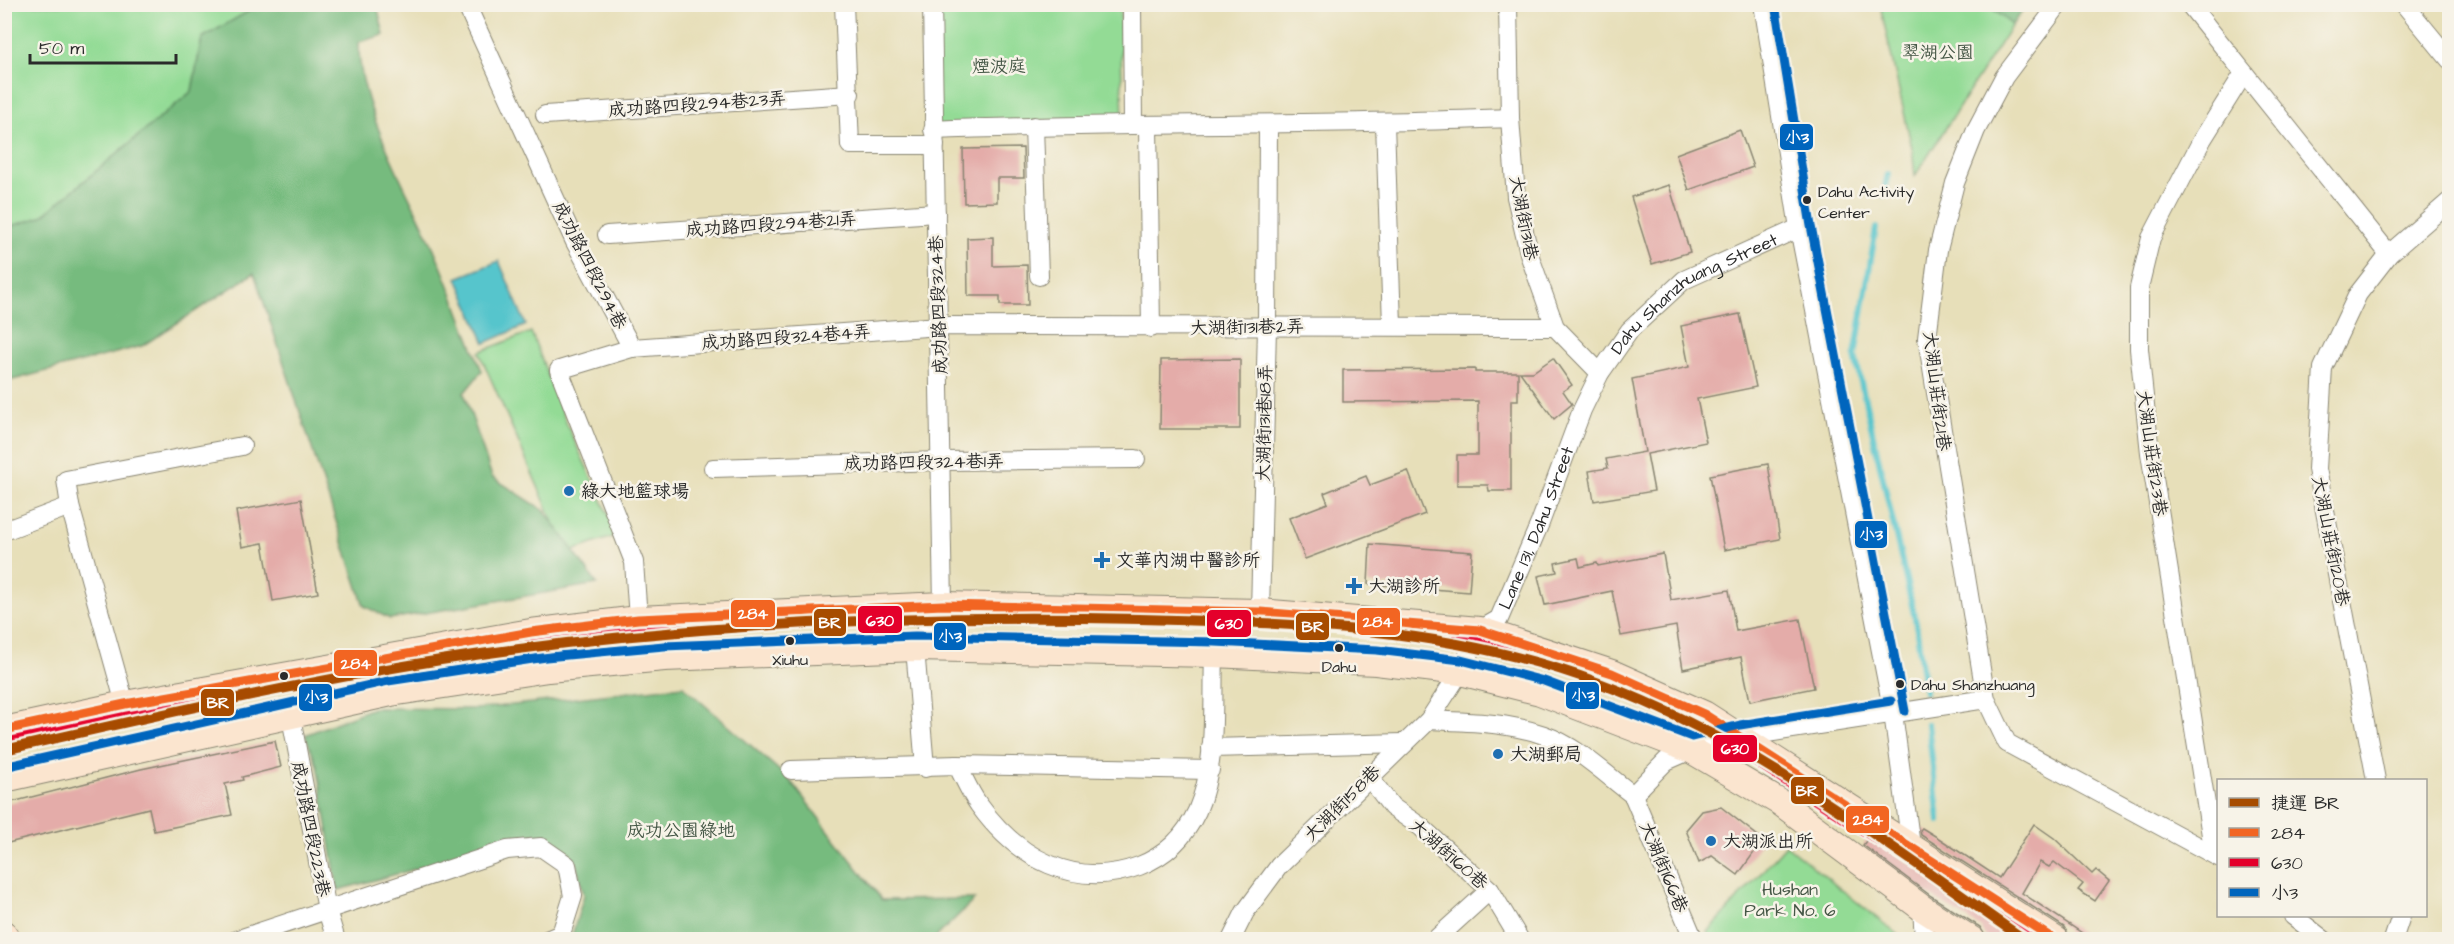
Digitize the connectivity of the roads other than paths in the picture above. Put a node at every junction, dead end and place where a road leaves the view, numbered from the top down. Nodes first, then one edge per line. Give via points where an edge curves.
1 (466, 4) edge
2 (844, 4) edge
3 (932, 4) edge
4 (1132, 4) edge
5 (1508, 4) edge
6 (1763, 4) edge
7 (2059, 4) edge
8 (2188, 4) edge
9 (2404, 4) edge
10 (2450, 60) edge
11 (2244, 73) junction
12 (850, 93) junction
13 (545, 115) dead end
14 (1510, 118) junction
15 (1385, 123) junction
16 (1268, 125) junction
17 (1034, 126) junction
18 (1141, 126) junction
19 (934, 137) junction
20 (2450, 201) edge
21 (936, 213) junction
22 (1799, 228) junction
23 (607, 236) dead end
24 (2389, 254) junction
25 (1039, 276) dead end
26 (1392, 325) junction
27 (940, 326) junction
28 (1267, 327) junction
29 (1555, 327) junction
30 (1151, 328) junction
31 (632, 348) junction
32 (1600, 373) junction
33 (242, 446) dead end
34 (1136, 459) dead end
35 (941, 461) junction
36 (713, 468) dead end
37 (70, 506) junction
38 (4, 531) edge
39 (943, 605) junction
40 (1260, 612) junction
41 (638, 619) junction
42 (1479, 630) junction
43 (915, 648) junction
44 (1214, 654) junction
45 (1460, 672) junction
46 (1986, 699) junction
47 (125, 704) junction
48 (1893, 713) junction
49 (291, 717) junction
50 (1429, 720) junction
51 (4, 730) edge
52 (1742, 737) junction
53 (1403, 743) junction
54 (1211, 748) junction
55 (1691, 750) junction
56 (957, 765) junction
57 (925, 768) junction
58 (791, 770) dead end
59 (1210, 770) junction
60 (1369, 777) junction
61 (4, 779) edge
62 (2376, 779) edge
63 (1633, 795) junction
64 (1911, 846) junction
65 (2216, 856) edge
66 (1490, 890) junction
67 (1922, 908) junction
68 (327, 909) junction
69 (2296, 917) edge
70 (2400, 917) edge
71 (4, 934) edge
72 (8, 939) edge
73 (236, 939) edge
74 (336, 939) edge
75 (547, 939) edge
76 (1231, 939) edge
77 (1435, 939) edge
78 (1520, 939) edge
79 (1694, 939) edge
80 (1924, 939) edge
81 (1972, 939) edge
82 (2056, 939) edge
83 (2324, 939) edge
84 (2393, 939) edge

1 - 31 street, 成功路四段294巷 via 575,242
2 - 12 street
3 - 19 street, 成功路四段324巷
4 - 18 street
5 - 14 street, 大湖街131巷
6 - 22 street, Dahu Shanzhuang Street
7 - 46 street, 大湖山莊街21巷 via 2004,77 1976,130 1955,183 1938,250 1927,338
8 - 11 street
9 - 10 street
11 - 24 street
11 - 65 street, 大湖山莊街23巷 via 2202,141 2151,238 2139,288 2139,349 2150,453
12 - 13 street, 成功路四段294巷23弄
12 - 19 street via 850,145
14 - 15 street
14 - 29 street, 大湖街131巷 via 1516,196 1530,257
15 - 16 street
15 - 26 street
16 - 18 street
16 - 28 street, 大湖街131巷18弄
17 - 18 street
17 - 19 street
17 - 25 street
18 - 30 street
19 - 21 street, 成功路四段324巷
20 - 24 street, 大湖山莊街120巷
21 - 23 street, 成功路四段294巷21弄
21 - 27 street, 成功路四段324巷
22 - 32 street, Dahu Shanzhuang Street via 1684,280 1630,330
22 - 48 street, Dahu Shanzhuang Street
24 - 62 street, 大湖山莊街120巷 via 2358,294 2323,368 2317,470
26 - 28 street, 大湖街131巷2弄
26 - 29 street, 大湖街131巷2弄
27 - 30 street, 大湖街131巷2弄
27 - 31 street, 成功路四段324巷4弄
27 - 35 street, 成功路四段324巷
28 - 30 street, 大湖街131巷2弄
28 - 40 street, 大湖街131巷18弄
29 - 32 street, 大湖街131巷
31 - 41 street, 成功路四段294巷 via 559,370 634,562
32 - 42 street, Lane 131, Dahu Street via 1498,619
33 - 37 street via 66,480
34 - 35 street, 成功路四段324巷1弄
35 - 36 street, 成功路四段324巷1弄
35 - 39 street, 成功路四段324巷
37 - 38 street
37 - 47 street
39 - 40 main road
39 - 41 main road
39 - 43 street
40 - 42 main road
41 - 47 main road via 531,632
42 - 45 street, Lane 131, Dahu Street
42 - 52 main road via 1612,673 1704,714
43 - 44 main road
43 - 49 main road via 664,658 548,669 391,693
43 - 57 street
44 - 45 main road via 1376,662
44 - 54 street
45 - 50 street, 大湖街158巷
45 - 55 main road via 1540,692
46 - 48 street
46 - 65 street via 2007,743
47 - 51 main road
48 - 52 street
48 - 64 street, Dahu Shanzhuang Street
49 - 61 main road
49 - 68 street, 成功路四段223巷
50 - 53 street, 大湖街158巷
50 - 63 street via 1507,725 1546,735
52 - 55 street
52 - 64 main road
53 - 54 street
53 - 60 street, 大湖街158巷
54 - 59 street
55 - 63 street via 1666,761
55 - 67 main road via 1781,803
56 - 57 street
56 - 59 street
56 - 59 street via 977,804 1023,851 1065,872 1111,875 1157,859 1177,842 1196,812
57 - 58 street
60 - 66 street, 大湖街160巷 via 1392,807 1421,827
60 - 76 street, 大湖街158巷 via 1279,866 1245,912
63 - 79 street, 大湖街166巷
64 - 82 main road
66 - 77 street
66 - 78 street, 大湖街160巷
67 - 80 street
67 - 81 main road
68 - 73 street
68 - 74 street, 成功路四段223巷
68 - 75 street via 507,850 541,847 567,865 573,896 561,934
69 - 83 street
70 - 84 street
71 - 72 main road

